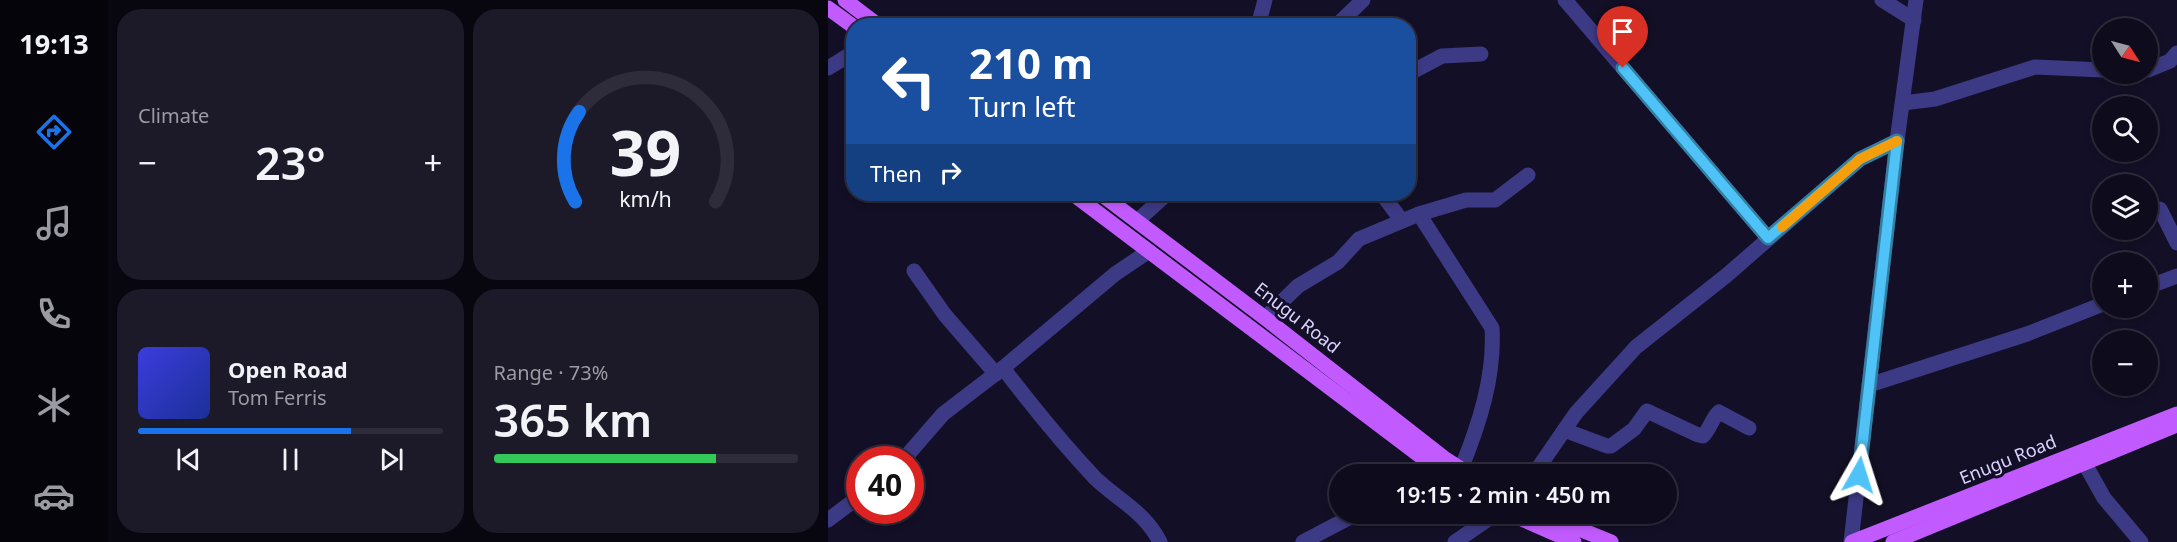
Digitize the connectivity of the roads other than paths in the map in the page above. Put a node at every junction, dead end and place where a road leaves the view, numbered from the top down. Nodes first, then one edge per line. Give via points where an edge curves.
1 (845, 0) edge
2 (1265, 0) edge
3 (1363, 0) edge
4 (1564, 0) edge
5 (1882, 0) edge
6 (1916, 0) edge
7 (828, 8) edge
8 (869, 18) edge
9 (1260, 18) edge
10 (1344, 18) edge
11 (1914, 20) junction
12 (846, 21) edge
13 (2177, 53) edge
14 (1481, 54) dead end
15 (846, 57) edge
16 (2158, 66) edge
17 (828, 68) edge
18 (1416, 70) edge
19 (2092, 70) edge
20 (1903, 103) junction
21 (1897, 141) junction
22 (1528, 175) dead end
23 (1082, 201) edge
24 (1110, 201) edge
25 (1159, 201) edge
26 (1387, 201) edge
27 (2160, 209) dead end
28 (1419, 214) junction
29 (1137, 221) junction
30 (1402, 221) junction
31 (1768, 238) junction
32 (2177, 243) edge
33 (1149, 251) junction
34 (914, 271) dead end
35 (2177, 276) edge
36 (2158, 283) edge
37 (2092, 308) edge
38 (1265, 318) junction
39 (1000, 371) junction
40 (1869, 385) junction
41 (2177, 414) edge
42 (2177, 425) edge
43 (1749, 428) dead end
44 (1564, 430) junction
45 (915, 446) edge
46 (1422, 464) edge
47 (1455, 464) edge
48 (1467, 464) edge
49 (1541, 464) edge
50 (2085, 464) junction
51 (846, 506) edge
52 (828, 520) edge
53 (1337, 524) edge
54 (1481, 524) edge
55 (1533, 524) edge
56 (1564, 524) edge
57 (1160, 542) edge
58 (1303, 542) edge
59 (1455, 542) edge
60 (1574, 542) edge
61 (1611, 542) edge
62 (1852, 542) edge
63 (1893, 542) edge
64 (2141, 542) edge

1 - 8 main road
2 - 9 street
3 - 10 street
4 - 31 street
5 - 11 street
6 - 11 street
7 - 12 main road
11 - 20 street
13 - 16 street
14 - 18 street via 1442,56
15 - 17 street
19 - 20 street via 2035,67 1935,99
20 - 21 street
21 - 31 street via 1860,159
21 - 40 street
22 - 28 street via 1495,200 1466,200
23 - 33 main road
24 - 29 main road, Enugu Road
25 - 29 street
26 - 30 street
27 - 32 street
28 - 30 street
28 - 48 street via 1492,328 1494,350
29 - 38 main road, Enugu Road
30 - 38 street via 1359,239 1338,262 1298,286
31 - 44 street via 1636,346
33 - 39 street via 1115,274
33 - 46 main road
34 - 39 street via 945,315
35 - 36 street
37 - 40 street via 2027,334
38 - 47 main road, Enugu Road
39 - 45 street via 943,414
39 - 57 street via 1098,480 1152,527
40 - 62 street
41 - 62 main road, Enugu Road
42 - 50 main road
43 - 44 street via 1719,412 1703,436 1647,411 1634,429 1611,446
44 - 49 street
50 - 63 main road
50 - 64 street via 2104,498
51 - 52 street
53 - 58 street
54 - 59 street
55 - 60 main road
56 - 61 main road

